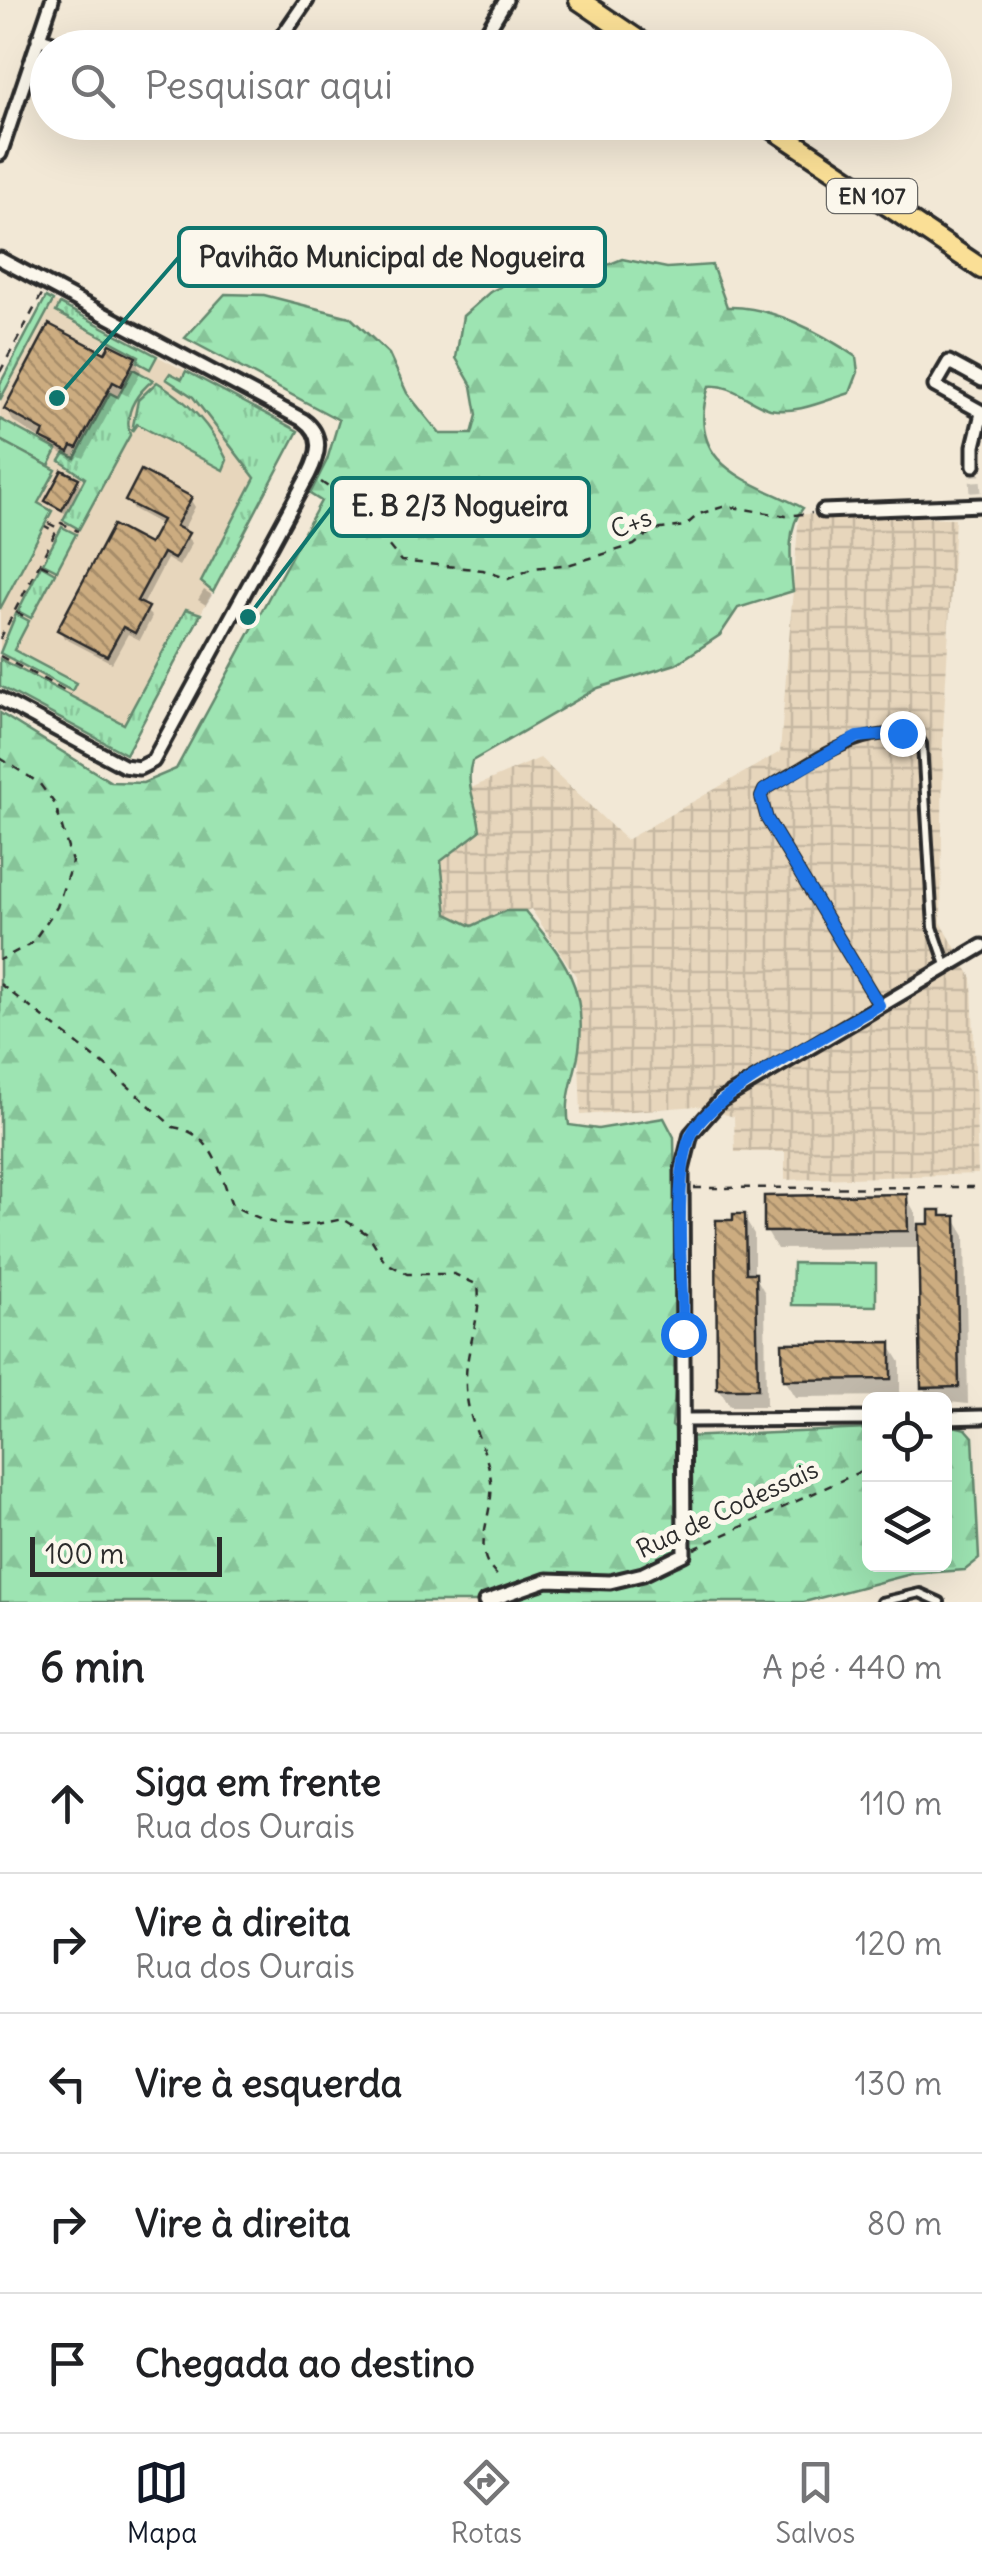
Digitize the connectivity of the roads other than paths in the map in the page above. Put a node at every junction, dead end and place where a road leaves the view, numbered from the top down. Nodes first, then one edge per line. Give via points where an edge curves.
1 (52, 0) edge
2 (307, 0) edge
3 (506, 0) edge
4 (579, 0) edge
5 (41, 30) edge
6 (285, 30) edge
7 (488, 30) edge
8 (623, 30) edge
9 (30, 62) edge
10 (789, 140) edge
11 (0, 154) edge
12 (0, 259) edge
13 (982, 270) edge
14 (982, 380) edge
15 (982, 413) edge
16 (974, 465) dead end
17 (978, 501) edge
18 (823, 511) road end
19 (0, 700) edge
20 (982, 946) edge
21 (946, 966) junction
22 (879, 1005) junction
23 (862, 1418) edge
24 (952, 1418) edge
25 (982, 1418) edge
26 (685, 1420) junction
27 (485, 1602) edge
28 (881, 1602) edge
29 (940, 1602) edge

1 - 5 street
2 - 6 street
3 - 7 street
4 - 8 main road
9 - 11 street
10 - 13 main road, EN 107
12 - 19 street via 309,424 319,447 149,764 124,766
14 - 15 street via 949,362 935,386
15 - 16 street
17 - 18 street
20 - 21 street
21 - 22 street
21 - 22 lane via 933,927 922,744 902,733 866,734 761,797 767,819
22 - 26 street via 720,1100 703,1116 685,1153
23 - 26 street
24 - 25 street
26 - 27 street, Rua de Codessais via 684,1554 627,1578 547,1580
28 - 29 lane via 920,1593

